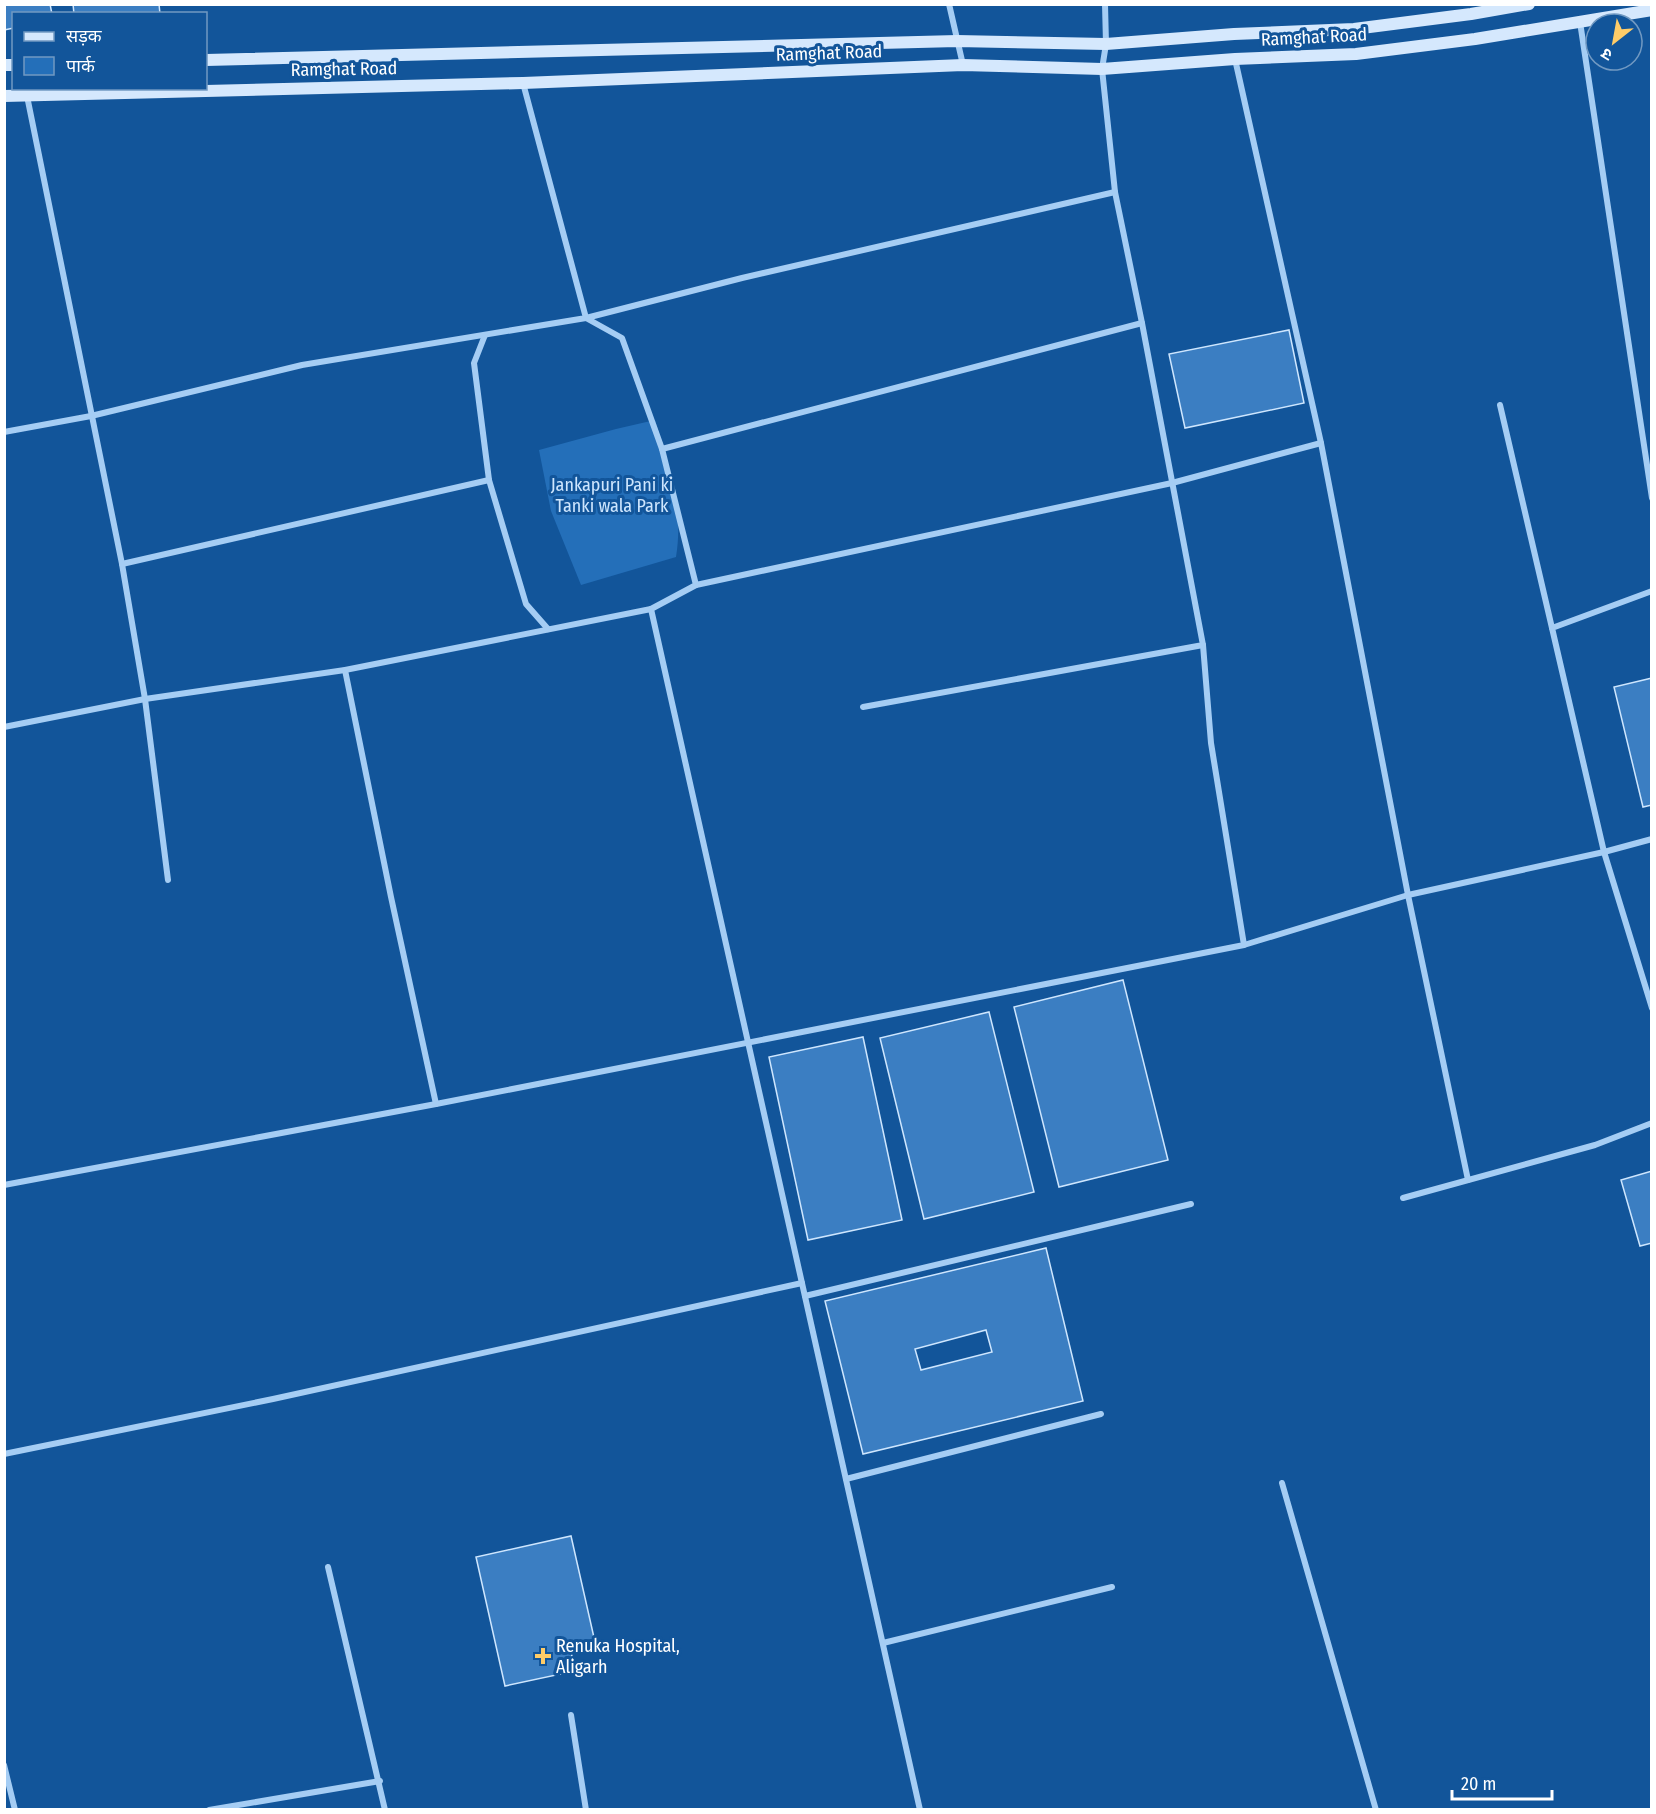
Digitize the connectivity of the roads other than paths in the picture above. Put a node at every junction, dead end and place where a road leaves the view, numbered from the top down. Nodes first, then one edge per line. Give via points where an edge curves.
1 (949, 4) edge
2 (1105, 4) edge
3 (1529, 4) edge
4 (1471, 9) edge
5 (1652, 10) edge
6 (1580, 21) junction
7 (957, 41) junction
8 (1106, 44) junction
9 (1235, 58) junction
10 (207, 60) edge
11 (963, 65) junction
12 (1102, 69) junction
13 (523, 83) junction
14 (27, 95) junction
15 (4, 96) edge
16 (1114, 192) junction
17 (586, 318) junction
18 (1142, 323) junction
19 (485, 335) junction
20 (1500, 405) dead end
21 (91, 416) junction
22 (4, 432) edge
23 (1322, 443) junction
24 (662, 448) junction
25 (489, 480) junction
26 (1172, 483) junction
27 (1652, 498) edge
28 (122, 564) junction
29 (696, 585) junction
30 (1652, 591) edge
31 (651, 609) junction
32 (1552, 628) junction
33 (548, 629) junction
34 (1203, 645) junction
35 (345, 670) junction
36 (145, 699) junction
37 (863, 707) dead end
38 (4, 727) edge
39 (1652, 839) edge
40 (1604, 852) junction
41 (168, 880) dead end
42 (1408, 895) junction
43 (1244, 945) junction
44 (1652, 1008) edge
45 (747, 1043) junction
46 (436, 1104) junction
47 (1652, 1123) edge
48 (1468, 1180) junction
49 (4, 1185) edge
50 (1403, 1197) dead end
51 (1191, 1204) dead end
52 (802, 1283) junction
53 (805, 1296) junction
54 (1101, 1414) dead end
55 (4, 1454) edge
56 (846, 1479) junction
57 (1282, 1483) dead end
58 (328, 1568) dead end
59 (1112, 1587) dead end
60 (883, 1642) junction
61 (571, 1714) dead end
62 (4, 1765) edge
63 (380, 1782) junction
64 (15, 1809) edge
65 (209, 1809) edge
66 (385, 1809) edge
67 (586, 1809) edge
68 (920, 1809) edge
69 (1376, 1809) edge

1 - 7 street
2 - 8 street
3 - 4 main road, Ramghat Road
4 - 8 main road, Ramghat Road via 1354,29
5 - 6 main road, Ramghat Road
6 - 9 main road, Ramghat Road via 1356,54
6 - 27 street
7 - 8 main road, Ramghat Road
7 - 10 main road, Ramghat Road
7 - 11 street
8 - 12 street
9 - 12 main road, Ramghat Road
9 - 23 street
11 - 12 main road, Ramghat Road
11 - 13 main road, Ramghat Road
12 - 16 street
13 - 14 main road, Ramghat Road
13 - 17 street
14 - 15 main road, Ramghat Road
14 - 21 street
16 - 17 street
16 - 18 street
17 - 19 street
17 - 24 street via 622,338
18 - 24 street
18 - 26 street
19 - 21 street via 302,365
19 - 25 street via 474,363
20 - 32 street
21 - 22 street
21 - 28 street
23 - 26 street
23 - 42 street
24 - 29 street
25 - 28 street
25 - 33 street via 526,604
26 - 29 street
26 - 34 street
28 - 36 street
29 - 31 street
30 - 32 street
31 - 33 street
31 - 45 street
32 - 40 street
33 - 35 street
34 - 37 street
34 - 43 street via 1211,743
35 - 36 street
35 - 46 street
36 - 38 street
36 - 41 street
39 - 40 street
40 - 42 street
40 - 44 street
42 - 43 street
42 - 48 street
43 - 45 street
45 - 46 street
45 - 52 street
46 - 49 street
47 - 48 street via 1595,1145
48 - 50 street
51 - 53 street
52 - 53 street
52 - 55 street
53 - 56 street
54 - 56 street
56 - 60 street
57 - 69 street
58 - 63 street
59 - 60 street
60 - 68 street
61 - 67 street
62 - 64 street
63 - 65 street
63 - 66 street

